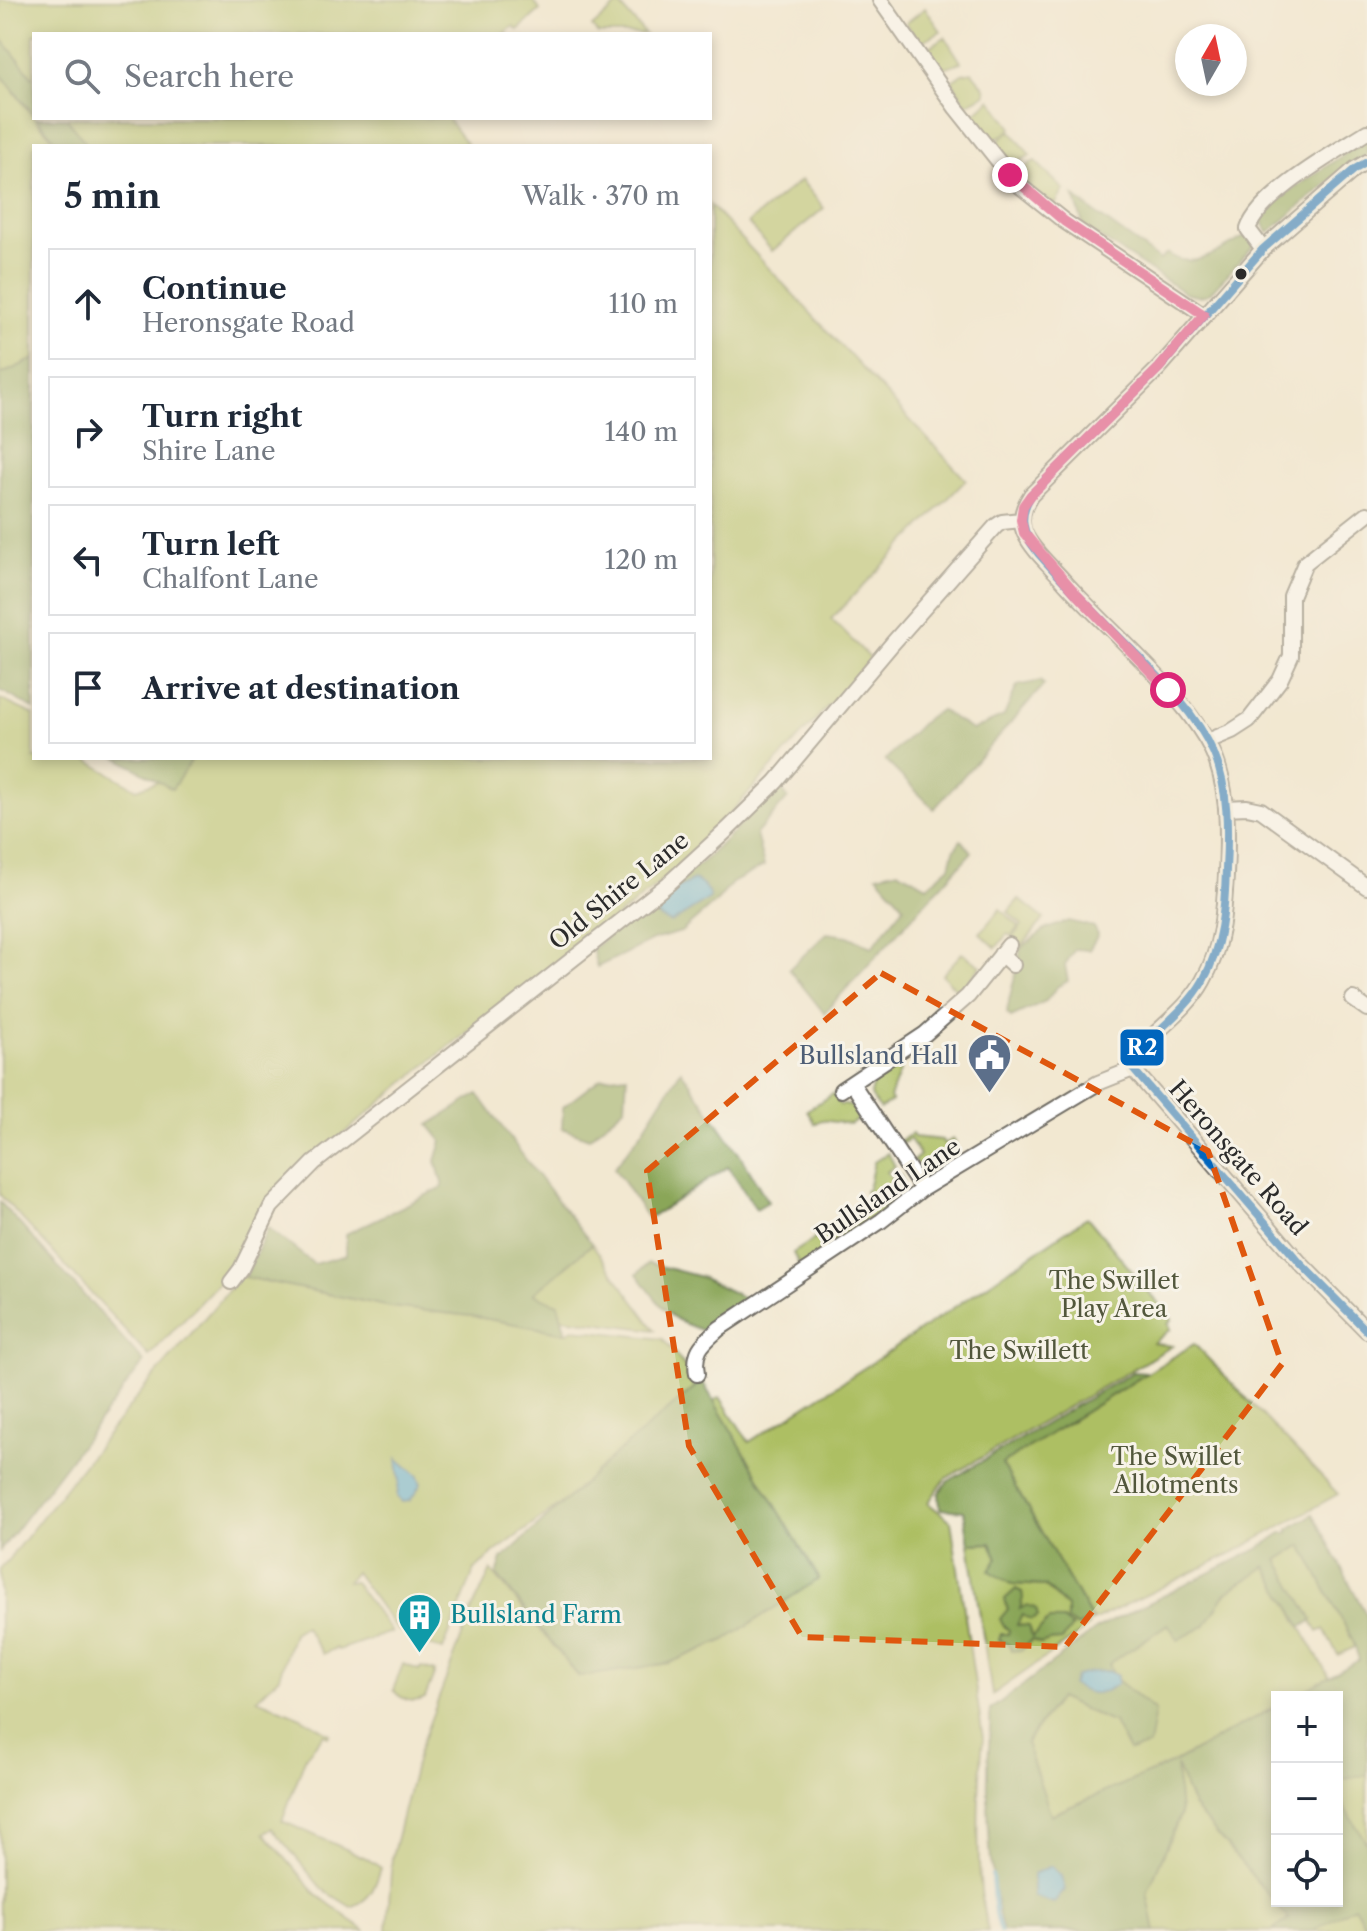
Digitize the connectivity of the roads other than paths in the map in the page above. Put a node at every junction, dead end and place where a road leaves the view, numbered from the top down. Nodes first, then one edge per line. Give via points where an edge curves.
1 (880, 0) edge
2 (1367, 132) edge
3 (1367, 162) edge
4 (1263, 249) junction
5 (1204, 315) junction
6 (1367, 514) edge
7 (1021, 520) junction
8 (1208, 741) junction
9 (1226, 808) junction
10 (1367, 887) edge
11 (1013, 965) dead end
12 (1353, 999) dead end
13 (1367, 1009) edge
14 (1133, 1069) junction
15 (922, 1189) junction
16 (231, 1282) dead end
17 (1367, 1331) edge
18 (697, 1374) dead end

1 - 5 street via 1015,182
2 - 4 street via 1283,188 1251,222 1248,229
3 - 4 street
4 - 5 street
5 - 7 street via 1159,368 1031,495
6 - 8 street via 1305,563 1291,596 1291,656 1280,680 1249,720
7 - 8 street via 1037,549 1186,710
7 - 16 street, Old Shire Lane via 996,526 776,782 668,884 314,1163 271,1207
8 - 9 street
9 - 10 street via 1261,810
9 - 14 street via 1221,936 1204,980 1188,1003 1142,1045 1133,1057
11 - 15 street via 1005,950 968,996 937,1023 846,1087
12 - 13 street
14 - 15 street, Bullsland Lane via 1098,1083
14 - 17 street, Heronsgate Road via 1300,1263
15 - 18 street, Bullsland Lane via 720,1328 698,1351

